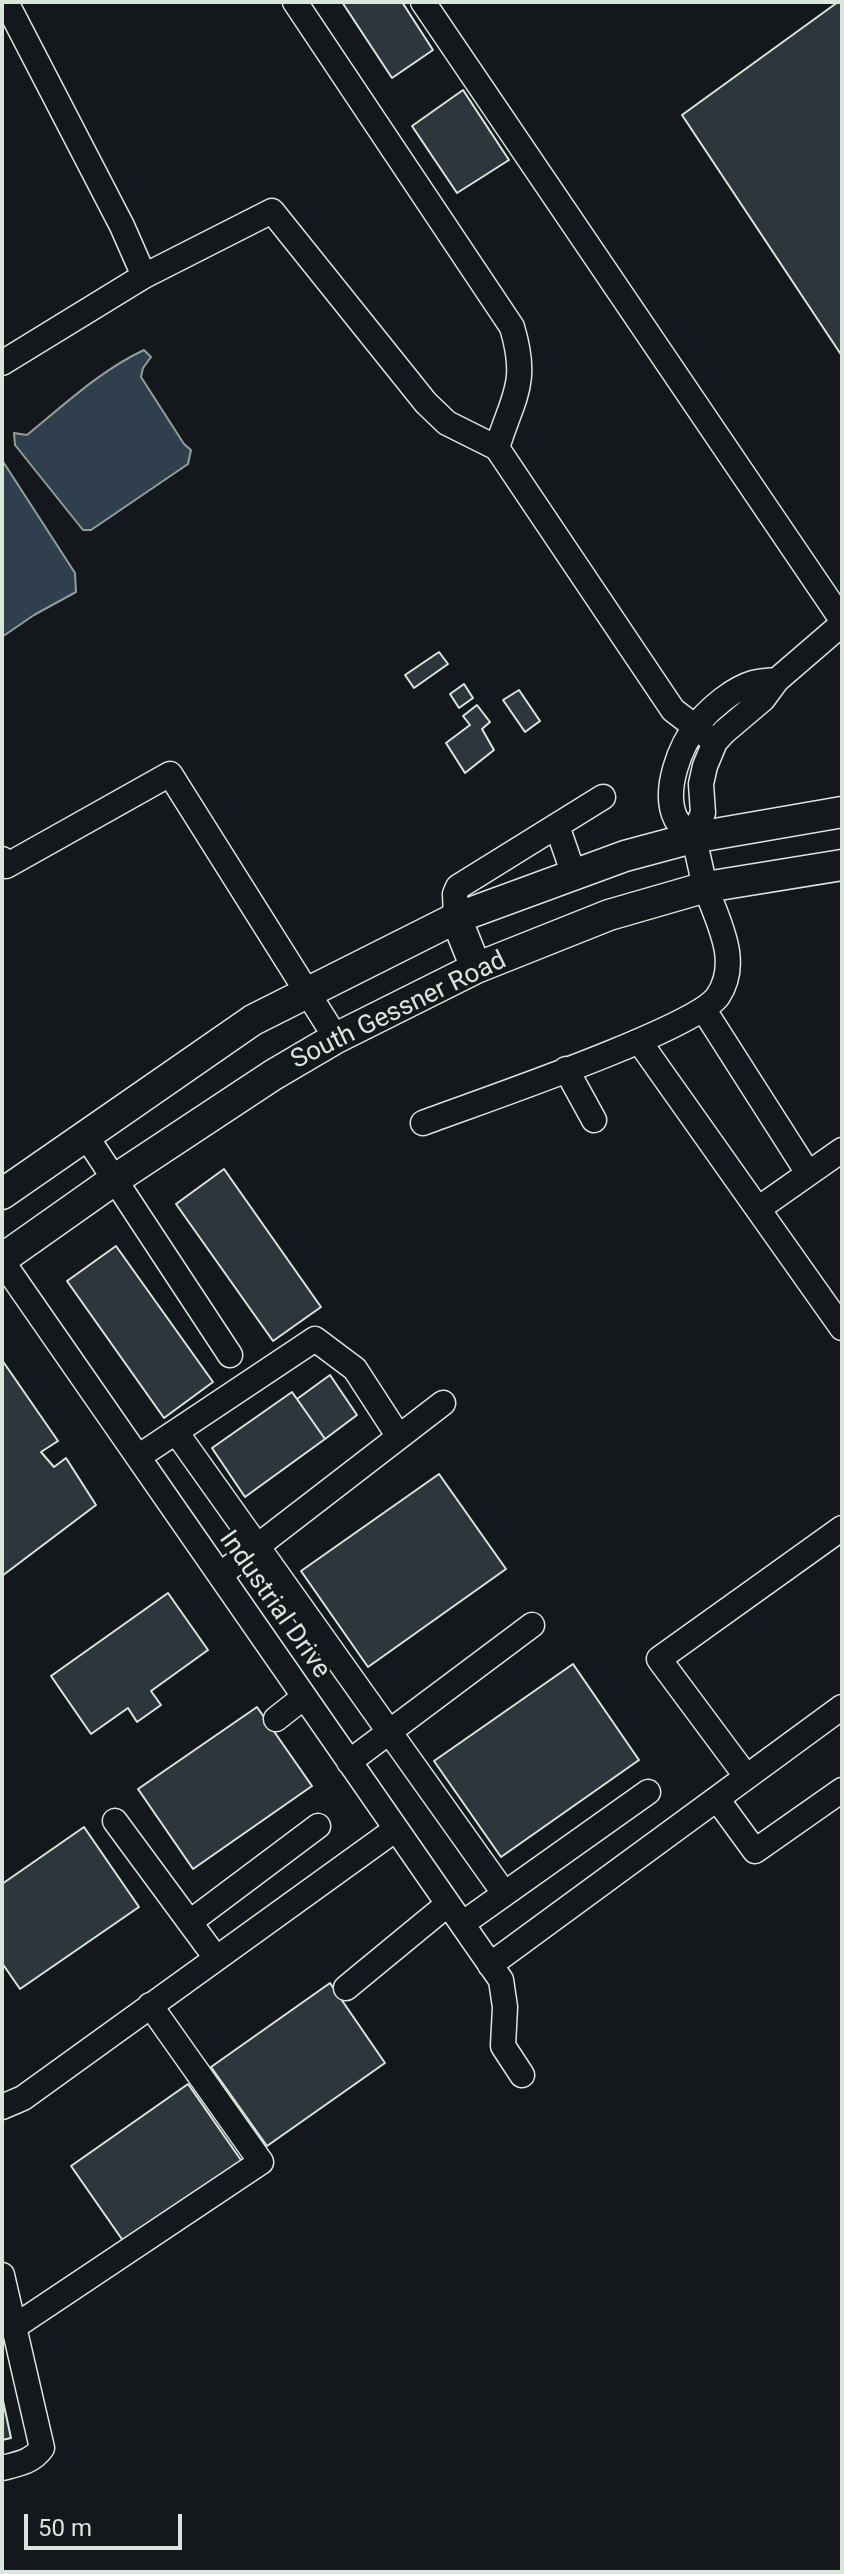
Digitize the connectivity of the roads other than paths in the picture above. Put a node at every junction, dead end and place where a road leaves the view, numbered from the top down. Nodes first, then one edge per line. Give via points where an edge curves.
1 (6, 2) edge
2 (295, 2) edge
3 (423, 2) edge
4 (144, 276) junction
5 (2, 363) edge
6 (497, 448) junction
7 (842, 622) edge
8 (777, 680) junction
9 (695, 727) junction
10 (715, 742) junction
11 (603, 797) dead end
12 (842, 812) edge
13 (557, 826) junction
14 (692, 838) junction
15 (2, 859) edge
16 (842, 865) edge
17 (574, 875) junction
18 (706, 887) junction
19 (456, 918) junction
20 (476, 968) junction
21 (309, 992) junction
22 (704, 1010) junction
23 (336, 1038) junction
24 (639, 1041) junction
25 (566, 1069) junction
26 (594, 1120) dead end
27 (423, 1123) dead end
28 (86, 1136) junction
29 (842, 1150) edge
30 (808, 1173) junction
31 (114, 1180) junction
32 (2, 1194) edge
33 (758, 1209) junction
34 (2, 1260) edge
35 (842, 1328) edge
36 (230, 1355) dead end
37 (443, 1403) dead end
38 (176, 1432) junction
39 (399, 1437) junction
40 (138, 1457) junction
41 (841, 1531) edge
42 (257, 1546) junction
43 (220, 1575) junction
44 (532, 1625) dead end
45 (304, 1697) junction
46 (842, 1707) edge
47 (276, 1719) dead end
48 (389, 1732) junction
49 (349, 1762) junction
50 (746, 1776) junction
51 (842, 1790) edge
52 (648, 1792) dead end
53 (717, 1799) junction
54 (115, 1821) dead end
55 (318, 1826) dead end
56 (396, 1829) junction
57 (504, 1893) junction
58 (455, 1914) junction
59 (190, 1922) junction
60 (216, 1958) junction
61 (496, 1973) junction
62 (346, 1988) dead end
63 (150, 2005) junction
64 (522, 2075) dead end
65 (2, 2107) edge
66 (2, 2275) edge
67 (14, 2327) junction
68 (2, 2468) edge

1 - 4 street
2 - 6 street via 512,327 521,371
3 - 7 street
4 - 5 street
4 - 6 street via 272,211 426,403 447,423
6 - 9 street via 673,710
7 - 8 street
8 - 9 street via 751,683 711,708
8 - 10 street
9 - 10 street
9 - 14 street via 672,786 677,821
10 - 14 street via 701,784 703,813
11 - 13 street
12 - 14 main road
13 - 17 street
13 - 19 street via 458,887
14 - 17 main road
14 - 18 street
15 - 21 street via 6,866 170,774
16 - 18 main road, South Gessner Road
17 - 19 main road
18 - 20 main road, South Gessner Road via 609,915
18 - 22 street via 727,953 718,995
19 - 20 main road
19 - 21 main road
20 - 23 main road, South Gessner Road
21 - 23 street
21 - 28 main road via 253,1020
22 - 24 street
22 - 30 street
23 - 31 main road, South Gessner Road
24 - 25 street
24 - 33 street
25 - 26 street
25 - 27 street
28 - 31 street
28 - 32 main road
29 - 30 street
30 - 33 street
31 - 34 main road, South Gessner Road
31 - 36 street
33 - 35 street
34 - 40 street, Industrial Drive
37 - 39 street
38 - 39 street via 315,1339 355,1369
38 - 40 street
38 - 42 street
39 - 42 street
40 - 43 street, Industrial Drive
41 - 50 street via 659,1659
42 - 43 street
42 - 48 street
43 - 45 street, Industrial Drive
44 - 48 street
45 - 47 street
45 - 49 street, Industrial Drive
46 - 50 street
48 - 49 street
48 - 57 street
49 - 56 street, Industrial Drive
50 - 53 street
51 - 53 street via 755,1851
52 - 57 street
53 - 61 street
54 - 59 street
55 - 59 street
56 - 58 street, Industrial Drive
56 - 60 street
57 - 58 street
58 - 61 street, Industrial Drive
58 - 62 street
59 - 60 street
60 - 63 street
61 - 64 street via 505,2007 503,2046
63 - 65 street via 23,2098
63 - 67 street via 261,2162
66 - 67 street
67 - 68 street via 42,2448 23,2463

